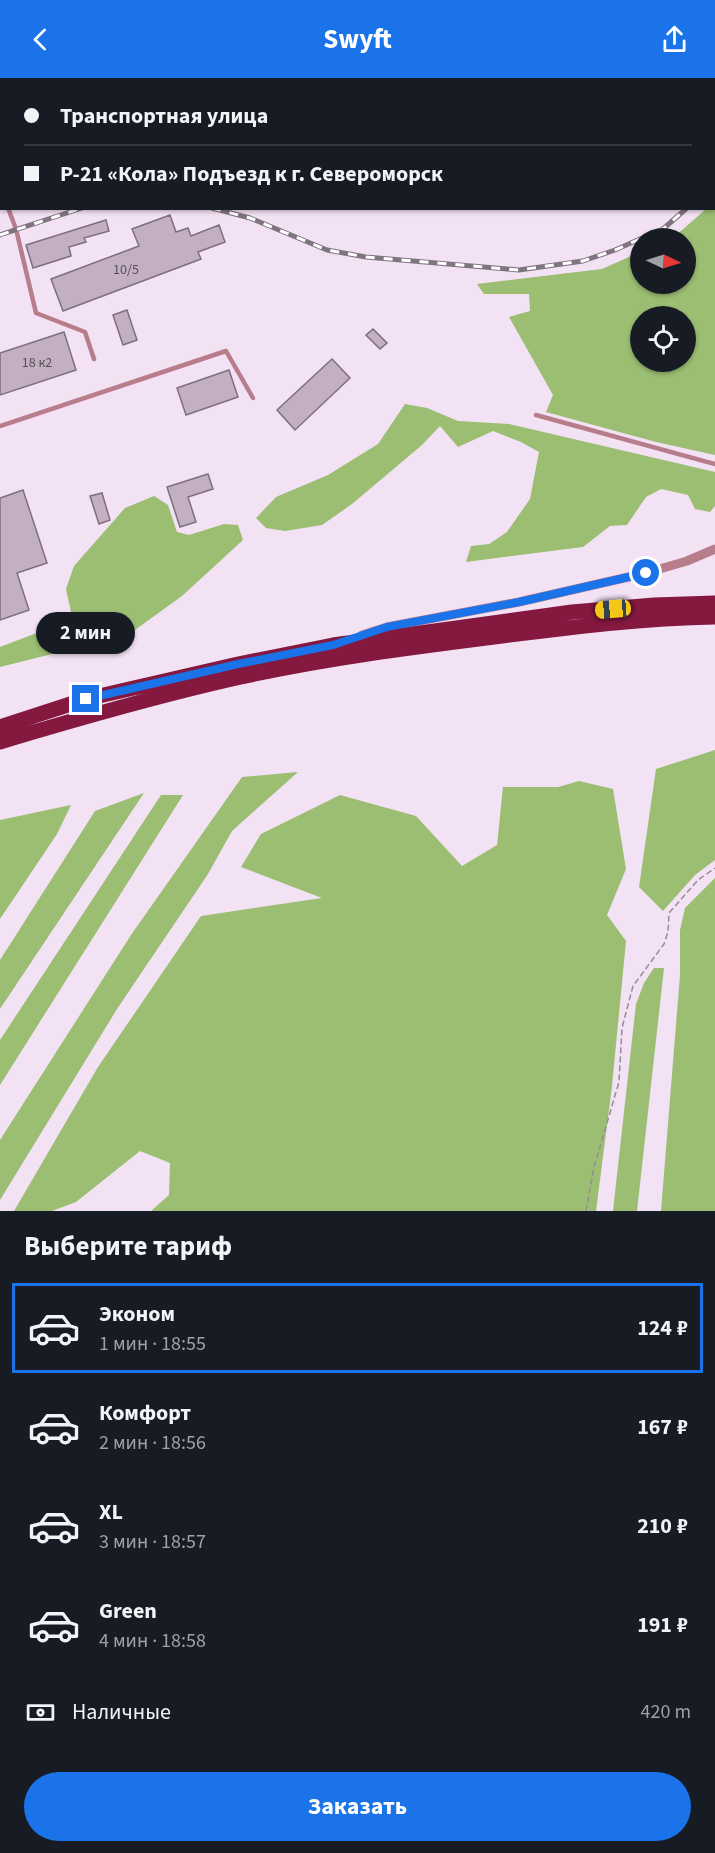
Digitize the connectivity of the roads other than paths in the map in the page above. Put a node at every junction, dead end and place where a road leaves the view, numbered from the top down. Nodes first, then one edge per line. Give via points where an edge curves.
1 (9, 210) edge
2 (94, 359) dead end
3 (253, 398) dead end
4 (536, 415) dead end
5 (0, 426) edge
6 (715, 464) edge
7 (715, 549) edge
8 (715, 603) edge
9 (715, 617) edge
10 (333, 645) junction
11 (0, 727) edge
12 (0, 742) edge

1 - 2 lane via 36,313 85,332
3 - 5 lane via 226,351
4 - 6 lane
7 - 10 street via 646,573 387,627
8 - 10 main road via 572,612
9 - 12 main road via 596,624 345,657 230,680
10 - 11 main road via 86,699

